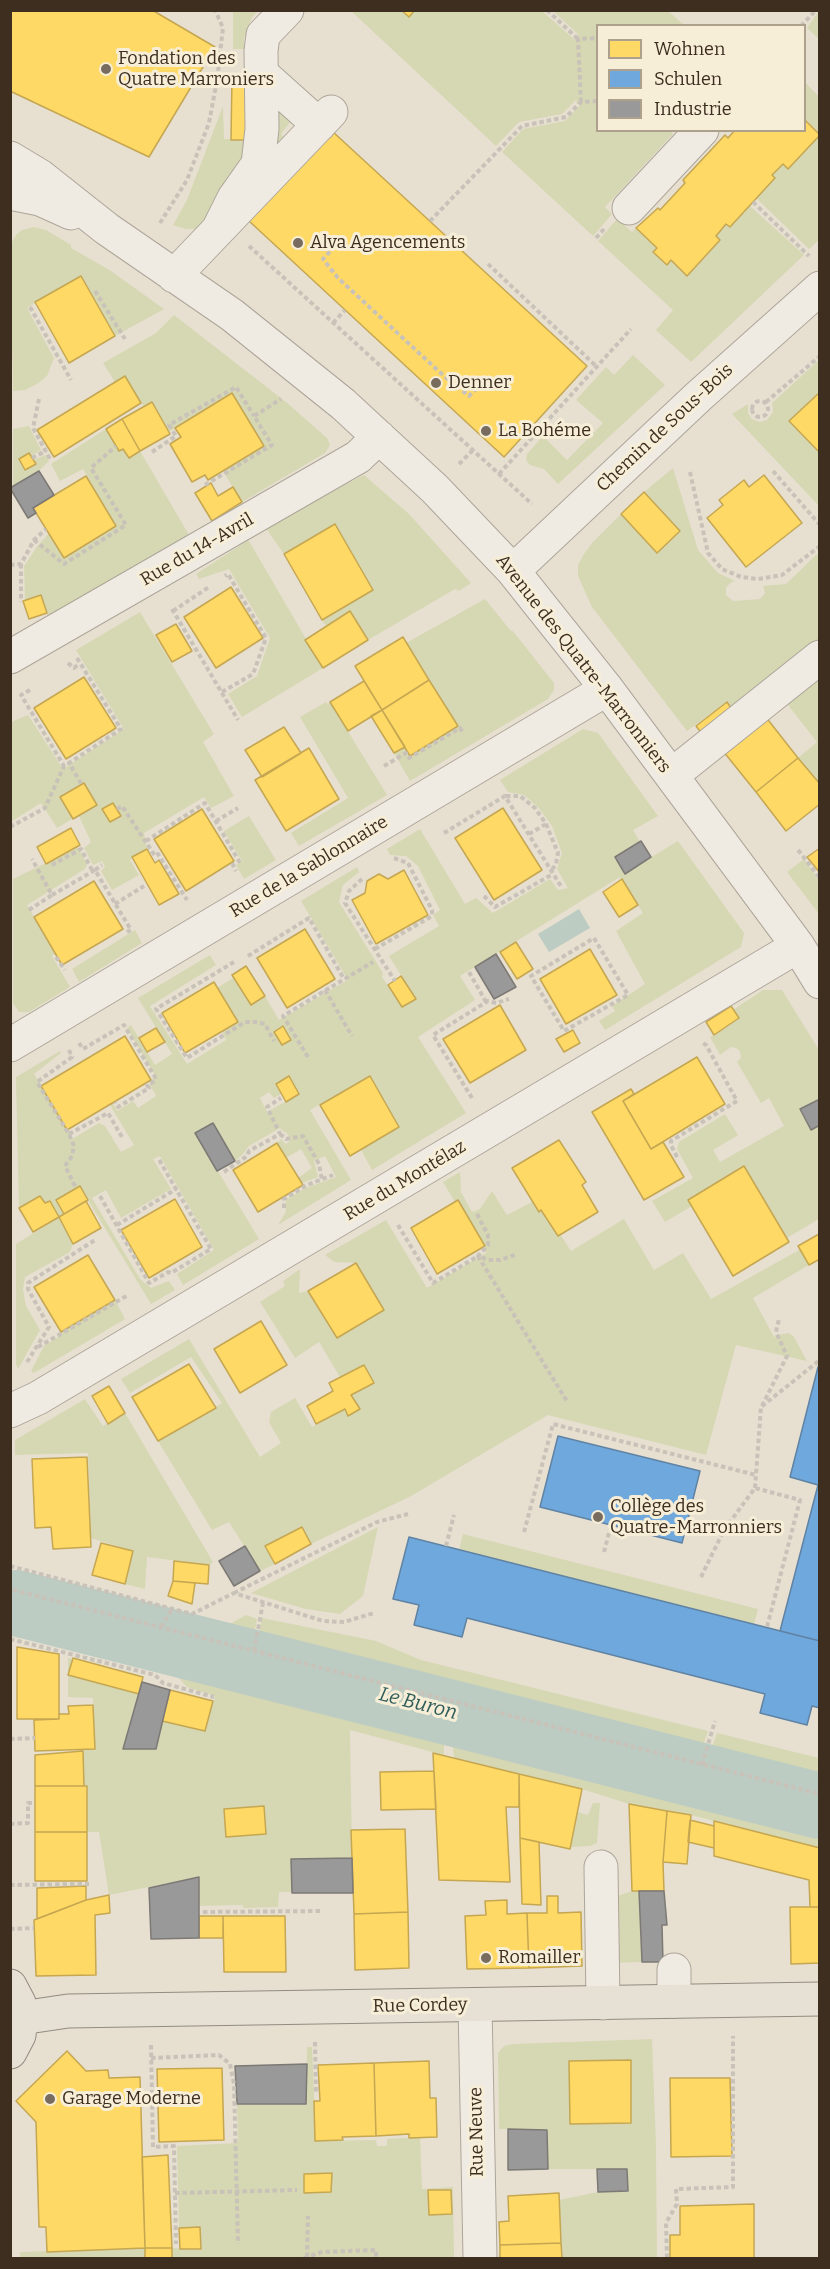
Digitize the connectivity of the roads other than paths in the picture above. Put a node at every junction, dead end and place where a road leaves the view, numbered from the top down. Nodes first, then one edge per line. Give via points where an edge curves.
1 (286, 10) edge
2 (261, 72) junction
3 (700, 132) edge
4 (10, 158) edge
5 (10, 193) edge
6 (629, 207) dead end
7 (107, 229) junction
8 (218, 230) junction
9 (815, 273) edge
10 (174, 276) junction
11 (379, 437) junction
12 (513, 571) junction
13 (10, 657) edge
14 (819, 657) edge
15 (607, 689) junction
16 (672, 775) junction
17 (798, 946) junction
18 (819, 982) edge
19 (10, 1045) edge
20 (10, 1411) edge
21 (601, 1867) dead end
22 (10, 1986) edge
23 (819, 1999) edge
24 (603, 2003) junction
25 (475, 2005) junction
26 (21, 2018) junction
27 (10, 2052) edge
28 (480, 2259) edge

1 - 2 street via 263,35
2 - 8 street via 258,164
2 - 8 street via 325,118
3 - 6 street
4 - 7 street via 40,176
5 - 7 street via 40,199
7 - 10 street, Avenue des Quatre-Marronniers
8 - 10 street
9 - 12 street, Chemin de Sous-Bois via 691,388
10 - 11 street, Avenue des Quatre-Marronniers via 232,315
11 - 12 street, Avenue des Quatre-Marronniers
11 - 13 street, Rue du 14-Avril via 358,457
12 - 15 street, Avenue des Quatre-Marronniers
14 - 16 street
15 - 16 street, Avenue des Quatre-Marronniers
15 - 19 street, Rue de la Sablonnaire
16 - 17 street, Avenue des Quatre-Marronniers
17 - 18 street, Avenue des Quatre-Marronniers
17 - 20 street, Rue du Montélaz via 48,1393
21 - 24 street
22 - 26 main road via 19,2002
23 - 24 main road, Rue Cordey via 674,1986
24 - 25 main road, Rue Cordey
25 - 26 main road, Rue Cordey via 68,2011
25 - 28 street, Rue Neuve
26 - 27 main road via 19,2035

